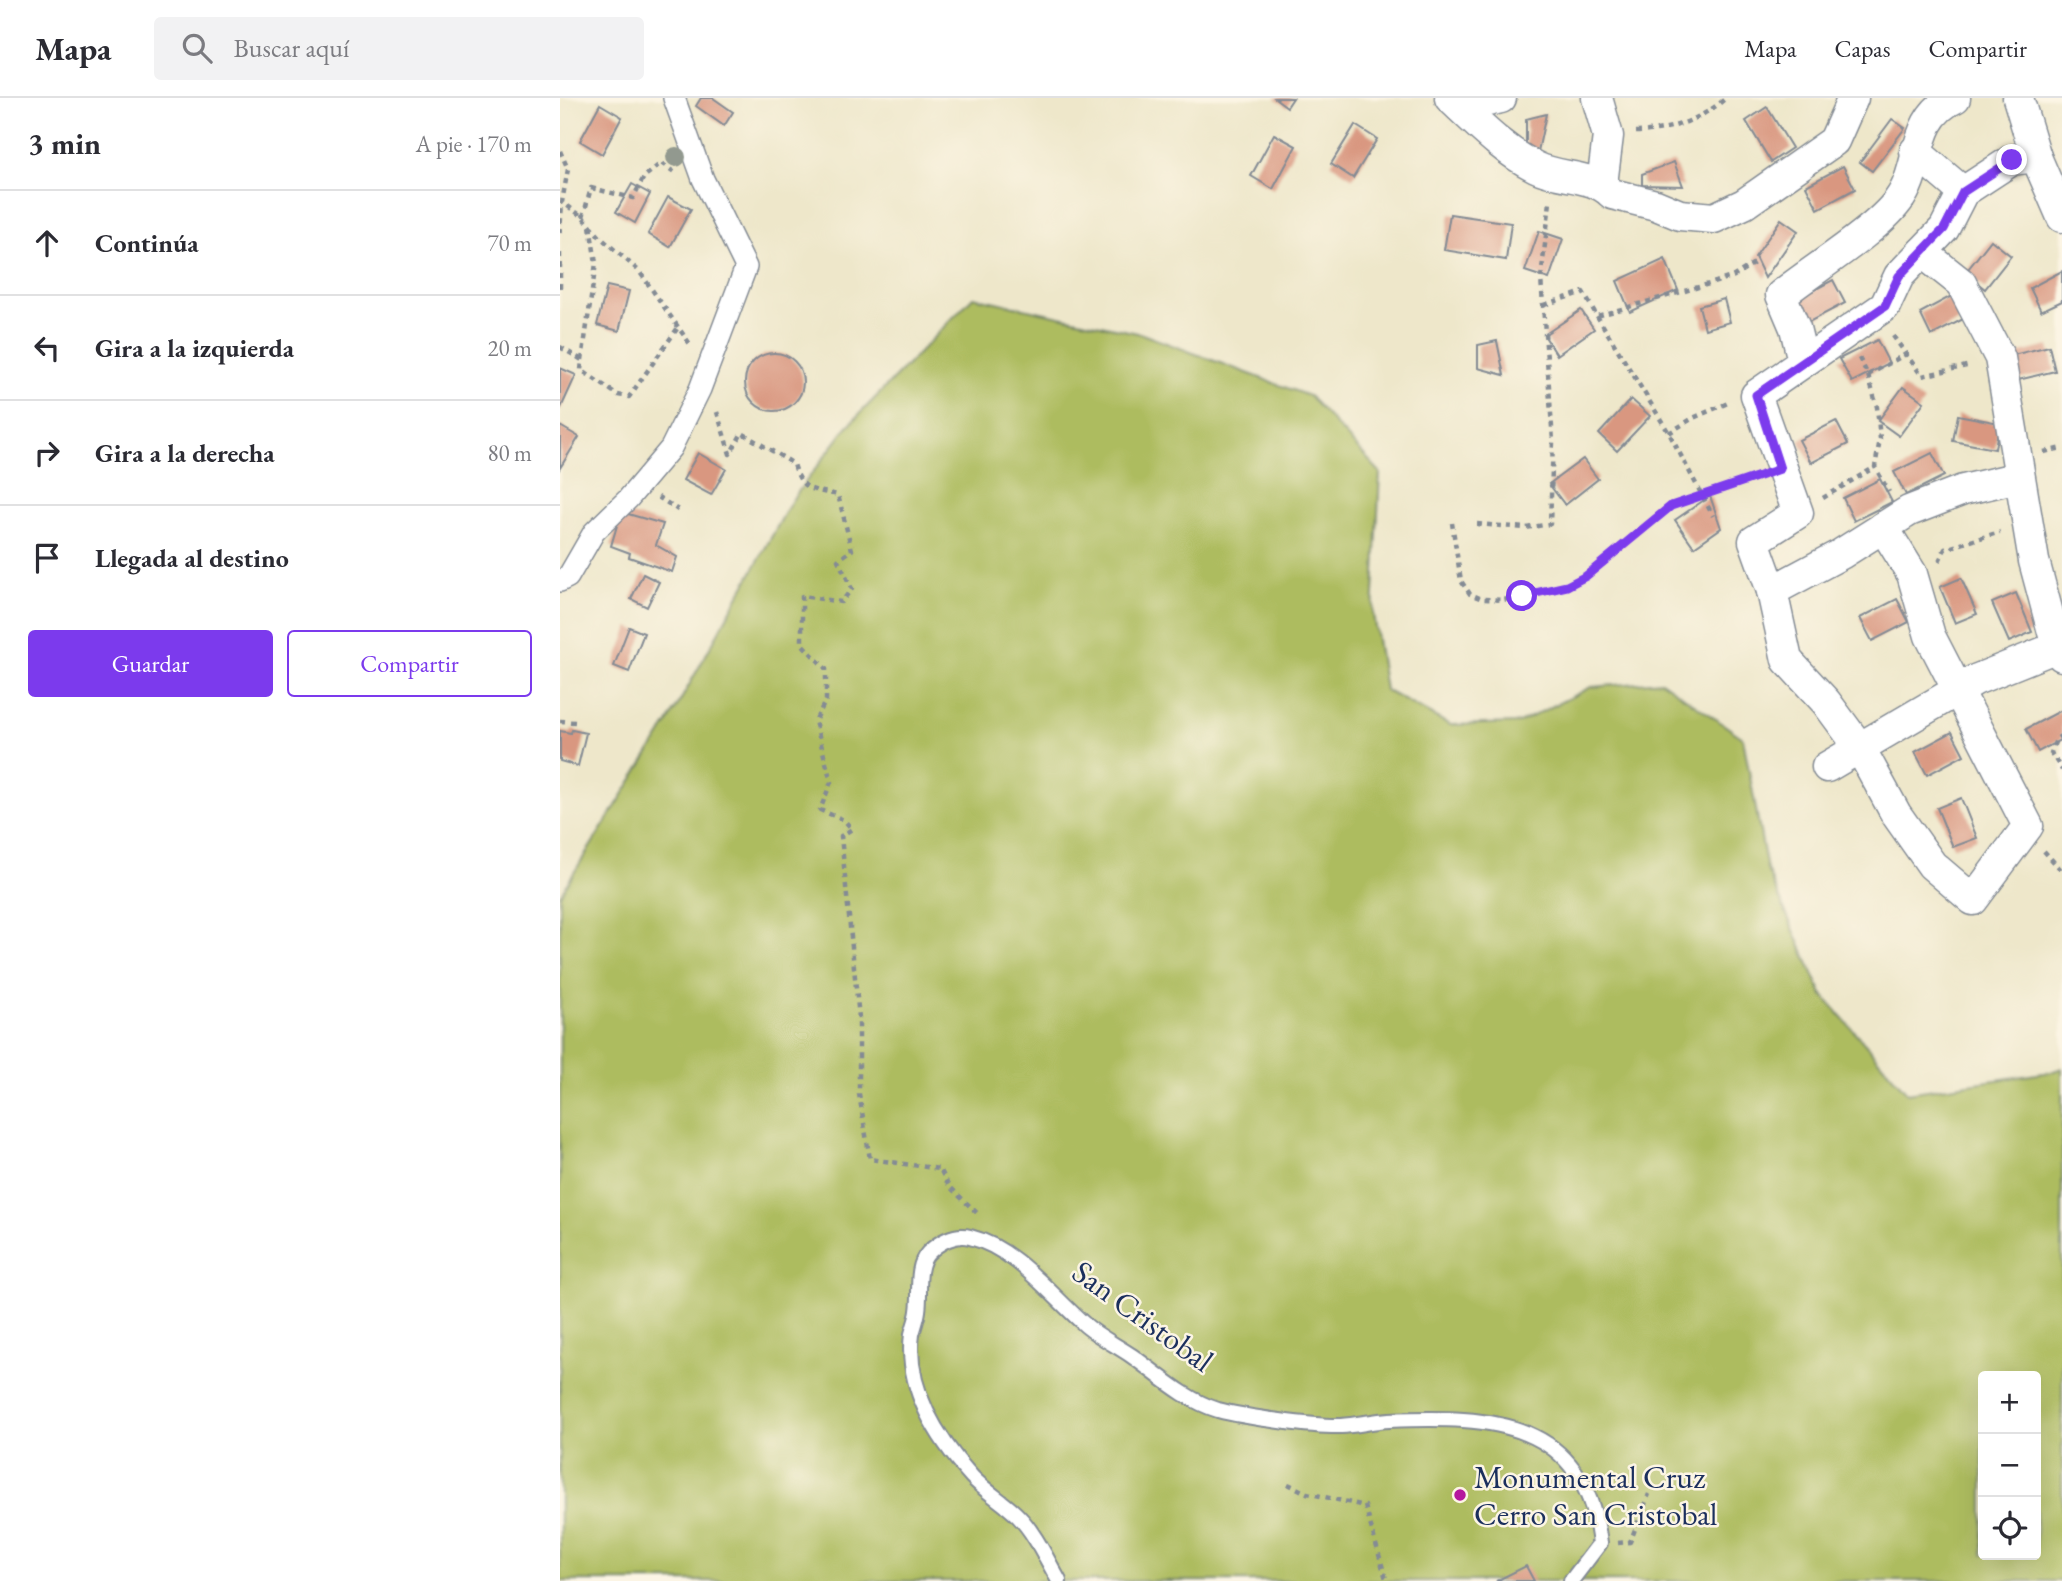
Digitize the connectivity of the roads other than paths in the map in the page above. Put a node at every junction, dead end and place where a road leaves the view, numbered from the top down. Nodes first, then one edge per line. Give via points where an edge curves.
1 (674, 98) edge
2 (1501, 98) edge
3 (1597, 98) edge
4 (1853, 98) edge
5 (1955, 98) edge
6 (2018, 98) edge
7 (1455, 102) edge
8 (1915, 151) junction
9 (2036, 157) junction
10 (1602, 184) junction
11 (1963, 192) junction
12 (2062, 217) edge
13 (1922, 252) junction
14 (1802, 361) junction
15 (2019, 477) junction
16 (1892, 521) junction
17 (560, 580) edge
18 (1772, 591) junction
19 (2059, 652) edge
20 (1958, 691) junction
21 (1860, 748) junction
22 (1827, 767) dead end
23 (1059, 1581) edge
24 (1571, 1581) edge

1 - 17 street via 697,163 746,267 700,389 671,448 594,532 568,577
2 - 7 street
3 - 10 street via 1607,133
4 - 10 street via 1834,141 1744,204 1714,218 1680,215 1612,194
5 - 8 street via 1938,106
6 - 9 street
7 - 10 street via 1513,153 1553,173
8 - 11 street
8 - 14 street via 1911,178 1899,201 1781,295
9 - 11 street via 2012,160
9 - 12 street
11 - 13 street via 1944,229
13 - 14 street via 1899,276 1885,306
13 - 15 street via 1961,283 2000,359
14 - 18 street via 1756,395 1798,513 1754,541
15 - 16 street via 1963,490
15 - 19 street via 2029,538
16 - 18 street via 1841,555
16 - 20 street via 1930,636
18 - 21 street via 1787,660
19 - 20 street via 1975,680
20 - 21 street
20 - 21 street via 2028,826 1973,900 1932,866 1896,814
21 - 22 street
23 - 24 lane, San Cristobal via 1019,1517 973,1478 953,1452 914,1384 912,1334 922,1267 927,1255 951,1237 968,1236 987,1243 1014,1261 1085,1326 1169,1385 1217,1409 1340,1426 1387,1420 1464,1421 1509,1426 1550,1443 1568,1460 1595,1510 1600,1543

